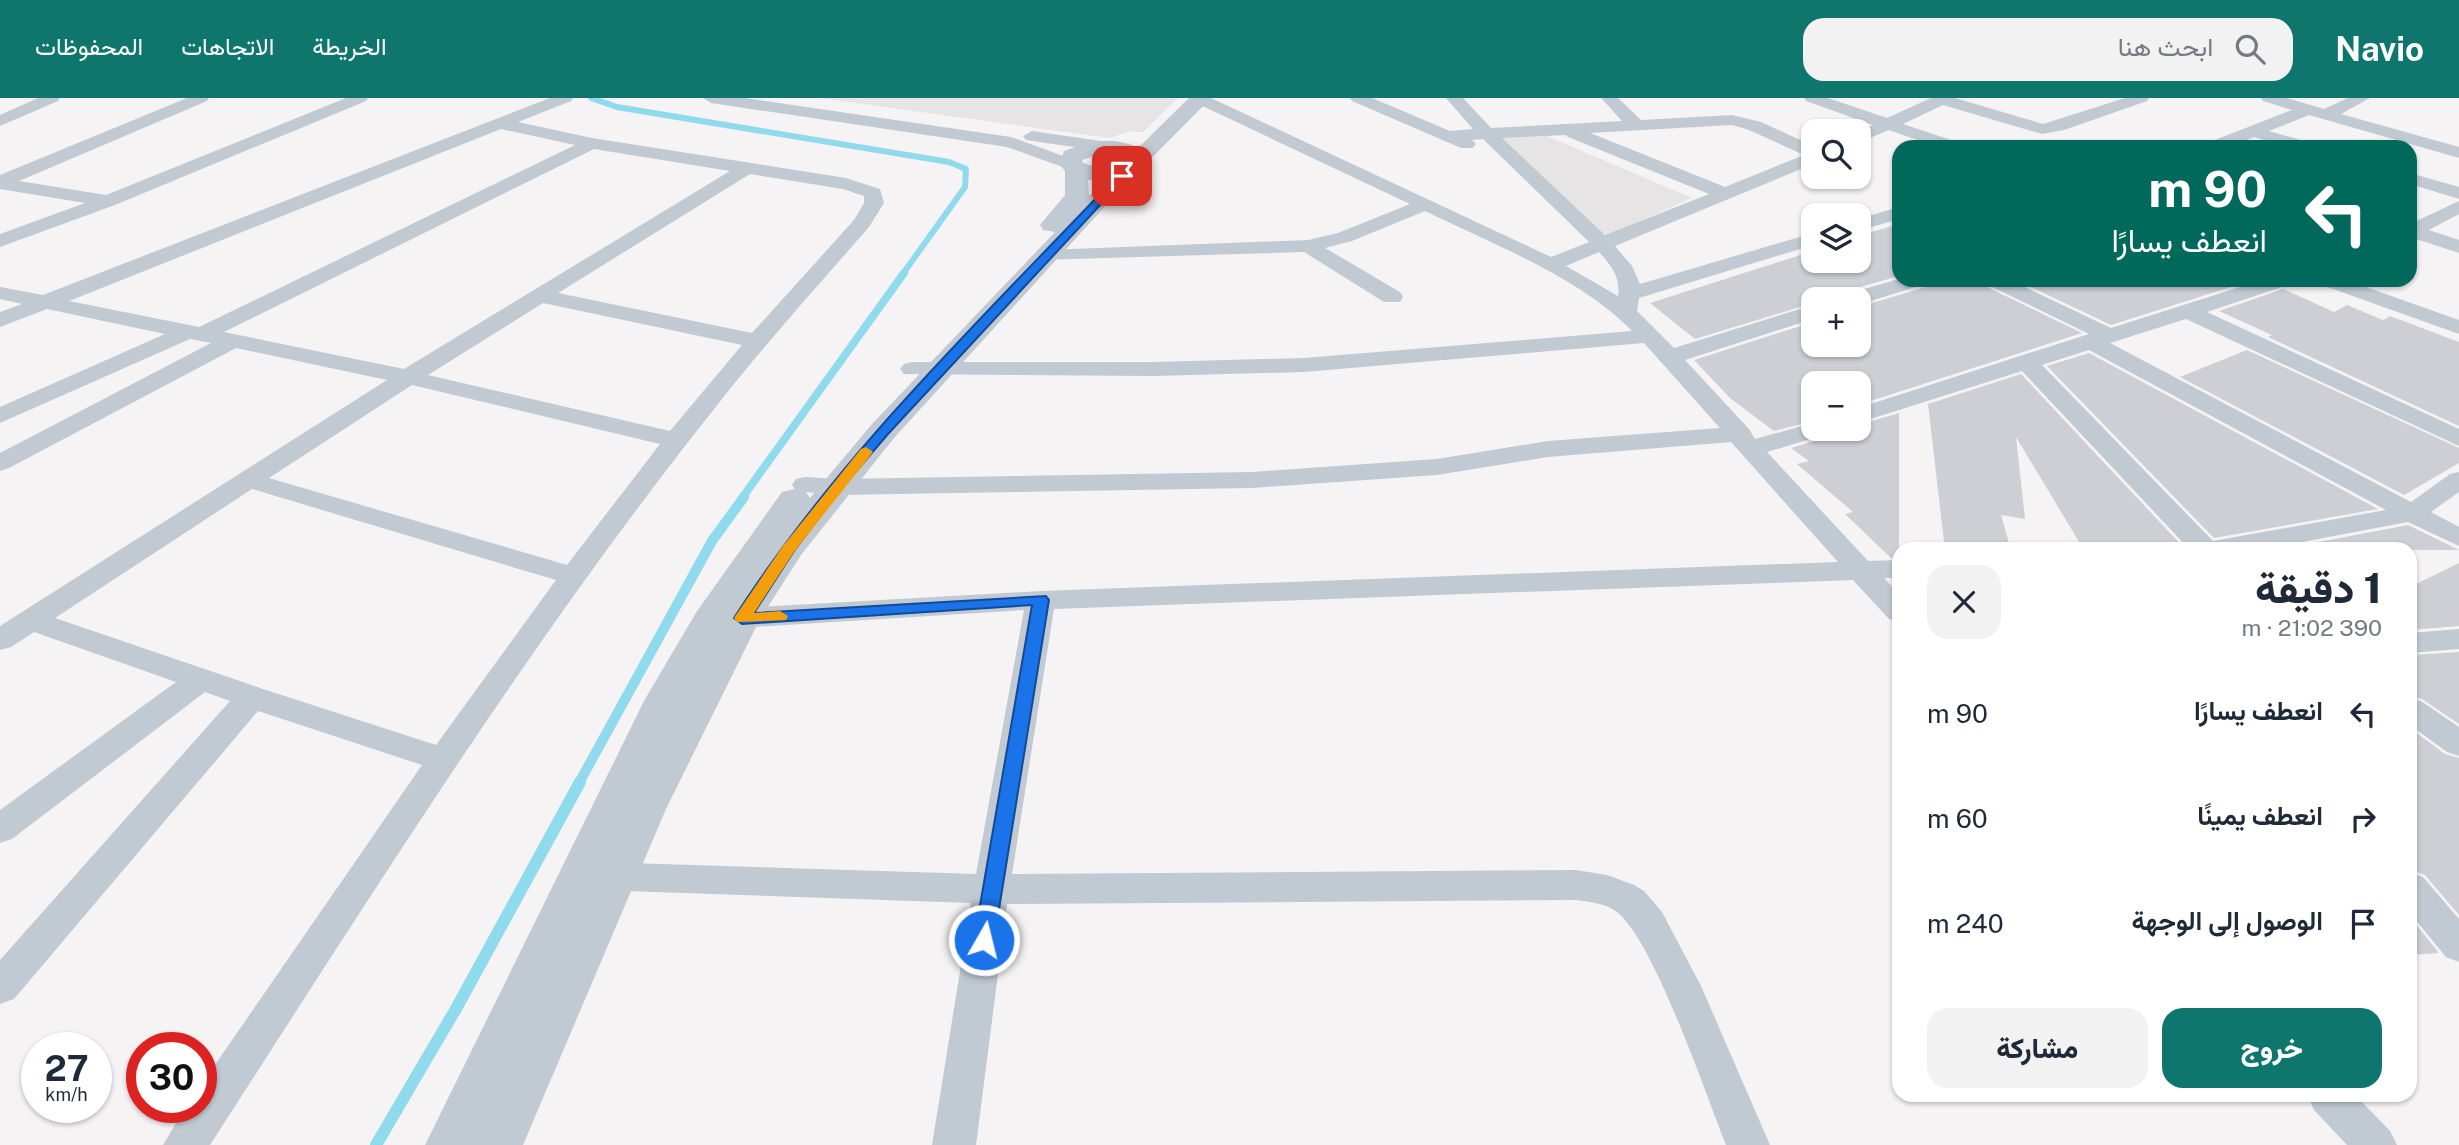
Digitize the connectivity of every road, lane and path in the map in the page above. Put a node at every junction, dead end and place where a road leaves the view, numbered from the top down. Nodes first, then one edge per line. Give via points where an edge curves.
1 (52, 98) edge
2 (201, 98) edge
3 (360, 98) edge
4 (565, 98) edge
5 (711, 98) edge
6 (768, 98) edge
7 (1200, 98) edge
8 (1365, 98) edge
9 (1454, 98) edge
10 (1608, 98) edge
11 (1812, 98) edge
12 (2141, 98) edge
13 (2269, 98) edge
14 (2362, 98) edge
15 (1943, 99) edge
16 (2317, 112) junction
17 (0, 121) edge
18 (502, 124) junction
19 (1890, 125) junction
20 (1637, 126) junction
21 (1170, 128) junction
22 (1564, 130) junction
23 (2255, 132) junction
24 (1486, 133) junction
25 (1871, 133) edge
26 (1449, 136) junction
27 (1934, 140) edge
28 (2233, 140) edge
29 (2282, 140) edge
30 (2414, 140) edge
31 (2417, 141) edge
32 (592, 143) junction
33 (1801, 148) edge
34 (2459, 153) edge
35 (1123, 155) junction
36 (1801, 163) edge
37 (1074, 167) junction
38 (745, 169) junction
39 (1527, 172) junction
40 (2417, 180) edge
41 (0, 183) edge
42 (2459, 192) edge
43 (1724, 193) junction
44 (108, 201) junction
45 (1426, 204) junction
46 (2459, 208) edge
47 (1892, 215) edge
48 (1871, 221) edge
49 (1871, 225) edge
50 (2417, 228) edge
51 (1892, 232) edge
52 (2417, 233) edge
53 (0, 241) edge
54 (1801, 243) edge
55 (1604, 245) junction
56 (1308, 246) junction
57 (2459, 247) edge
58 (1046, 256) junction
59 (1549, 265) junction
60 (1895, 287) edge
61 (2006, 287) edge
62 (2261, 287) edge
63 (2346, 287) edge
64 (0, 293) edge
65 (1871, 294) edge
66 (539, 296) junction
67 (1392, 297) dead end
68 (44, 303) junction
69 (1628, 303) junction
70 (2185, 310) junction
71 (1801, 316) edge
72 (0, 320) edge
73 (2459, 327) edge
74 (194, 334) junction
75 (1650, 337) junction
76 (2099, 338) junction
77 (233, 341) junction
78 (758, 341) junction
79 (1670, 357) junction
80 (2026, 362) junction
81 (926, 370) junction
82 (408, 377) junction
83 (1871, 412) edge
84 (0, 416) edge
85 (1801, 432) edge
86 (2459, 438) edge
87 (676, 440) junction
88 (1745, 441) junction
89 (0, 463) edge
90 (248, 480) junction
91 (2459, 480) edge
92 (820, 486) junction
93 (2413, 513) junction
94 (2459, 538) edge
95 (2198, 542) edge
96 (2255, 542) edge
97 (1892, 569) edge
98 (1862, 571) junction
99 (573, 576) junction
100 (1041, 600) junction
101 (1892, 604) edge
102 (726, 618) junction
103 (31, 620) junction
104 (2459, 639) edge
105 (0, 640) edge
106 (2417, 642) edge
107 (203, 678) junction
108 (253, 697) junction
109 (2417, 714) edge
110 (2459, 744) edge
111 (443, 758) junction
112 (0, 830) edge
113 (597, 876) junction
114 (991, 889) junction
115 (2417, 895) edge
116 (2459, 946) edge
117 (0, 987) edge
118 (2335, 1102) edge
119 (185, 1145) edge
120 (452, 1145) edge
121 (496, 1145) edge
122 (954, 1145) edge
123 (1748, 1145) edge
124 (2375, 1145) edge

1 - 17 street
2 - 41 street
3 - 44 street
4 - 18 street
5 - 37 street via 991,138 1028,146
6 - 35 street
7 - 21 street
7 - 45 street
8 - 26 street
9 - 24 street
10 - 20 street
11 - 19 street
12 - 15 street via 2042,129
13 - 16 street
14 - 16 street
15 - 19 street
16 - 23 street
16 - 30 street
18 - 32 street
18 - 68 street
19 - 25 street
19 - 27 street
20 - 22 street
20 - 33 street via 1739,121
21 - 35 street
21 - 35 street
22 - 24 street
22 - 43 street
23 - 28 street
23 - 29 street
24 - 26 street
24 - 39 street
26 - 39 street
31 - 34 street
32 - 38 street
32 - 74 street
35 - 37 street via 1107,174
35 - 37 street via 1078,152 1070,161
35 - 58 street via 1110,187
36 - 43 street
37 - 81 street via 1077,196 1068,209
38 - 66 street
38 - 78 street via 846,184 869,190 874,197 862,223
39 - 55 street
40 - 42 street
41 - 44 street
43 - 55 street
44 - 53 street
45 - 56 street via 1345,237
45 - 59 street
46 - 50 street
47 - 48 street
49 - 51 street
52 - 57 street
54 - 69 street
55 - 59 street
55 - 69 street via 1628,278
56 - 58 street
56 - 67 street
58 - 81 street
59 - 69 street
60 - 65 street
61 - 76 street
62 - 70 street
63 - 73 street
64 - 68 street
66 - 78 street
66 - 82 street
68 - 72 street
68 - 74 street
69 - 75 street
70 - 76 street
70 - 86 street
71 - 79 street
74 - 77 street
74 - 84 street
75 - 79 street
75 - 81 street via 1304,365
76 - 80 street
76 - 93 street
77 - 82 street
77 - 89 street
78 - 87 street
79 - 88 street
80 - 83 street
80 - 95 street
81 - 92 street
82 - 87 street
82 - 90 street
85 - 88 street
87 - 99 street
88 - 92 street via 1548,449 1437,467 1252,480
88 - 98 street
90 - 99 street
90 - 103 street
91 - 93 street
92 - 102 street via 758,546
93 - 94 street
93 - 96 street
97 - 98 street
98 - 100 street
98 - 101 street
99 - 111 street
100 - 102 street
100 - 114 street
102 - 113 street via 664,701
103 - 105 street
103 - 107 street
104 - 106 street
107 - 108 street
107 - 112 street
108 - 111 street
108 - 117 street
109 - 110 street
111 - 119 street
113 - 114 street
113 - 120 street
113 - 121 street
114 - 122 street
114 - 123 street via 1576,885 1607,890 1631,902 1661,944
115 - 116 street
118 - 124 street

